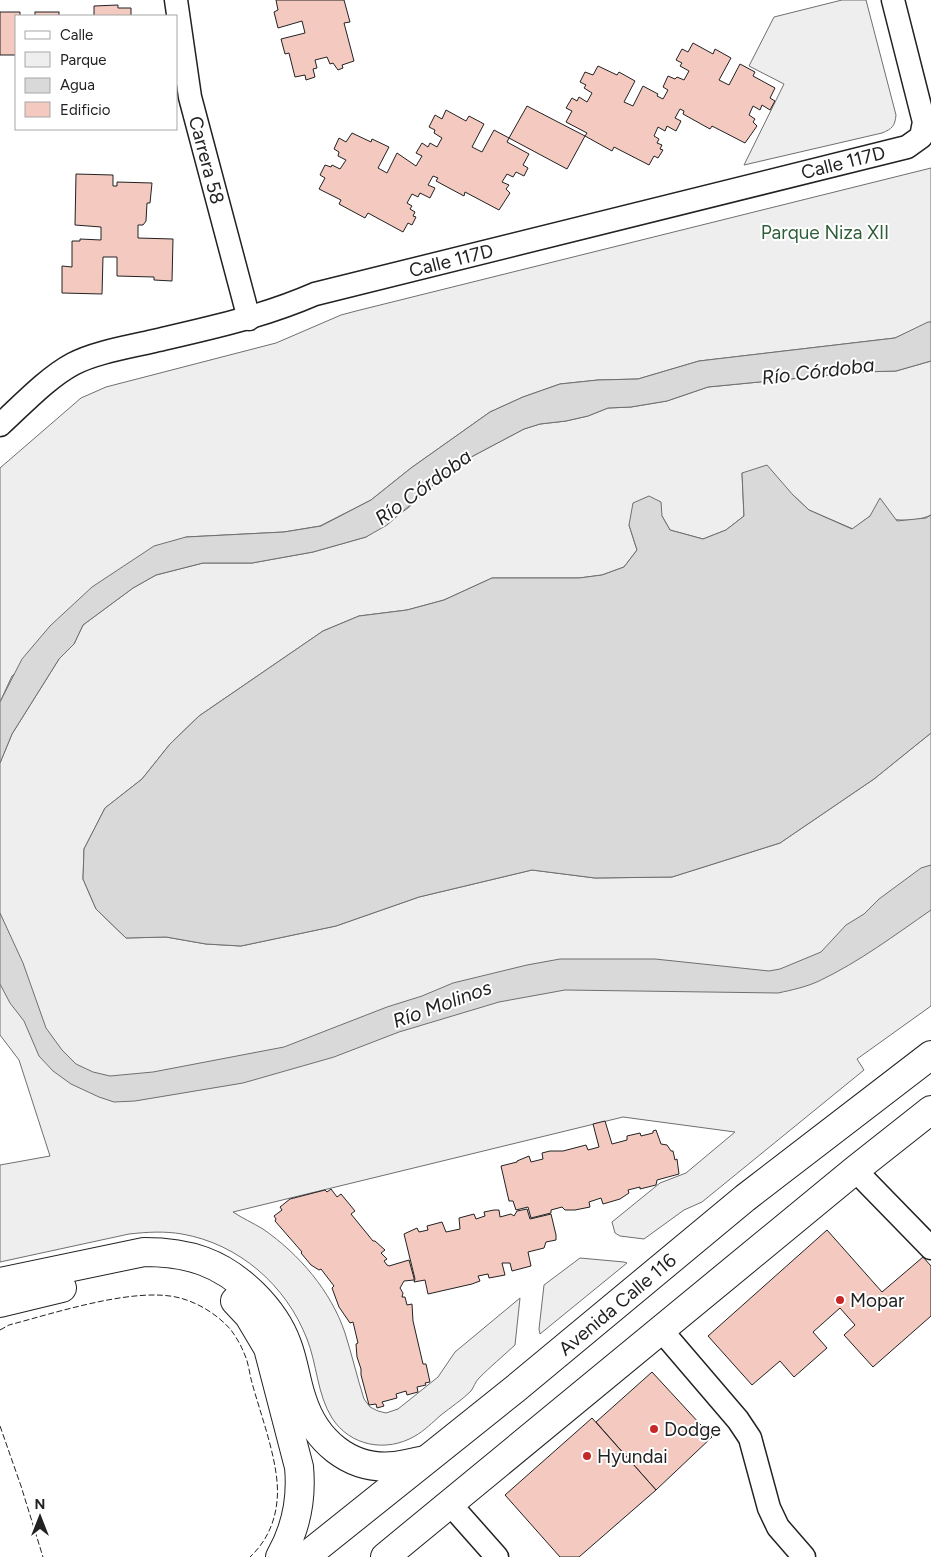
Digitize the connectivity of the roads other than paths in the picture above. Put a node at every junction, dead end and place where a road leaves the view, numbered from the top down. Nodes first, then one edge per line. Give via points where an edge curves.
1 (176, 0) edge
2 (893, 0) edge
3 (249, 319) junction
4 (0, 425) edge
5 (931, 1055) edge
6 (931, 1110) edge
7 (931, 1128) edge
8 (855, 1170) junction
9 (931, 1248) edge
10 (0, 1282) edge
11 (0, 1303) edge
12 (661, 1330) junction
13 (426, 1460) junction
14 (450, 1504) junction
15 (280, 1557) edge
16 (305, 1557) edge
17 (385, 1557) edge
18 (497, 1557) edge
19 (804, 1557) edge

1 - 3 street, Carrera 58 via 190,97
2 - 3 street, Calle 117D via 924,122 921,137 907,146 315,294
3 - 4 street, Calle 117D via 103,353 73,364 45,384
5 - 13 main road, Avenida Calle 116 via 745,1198
6 - 8 main road
7 - 8 main road
8 - 9 street
8 - 12 main road
10 - 13 main road via 144,1252 164,1252 204,1261 237,1281 261,1302 276,1322 287,1344 310,1421 331,1447 375,1466
11 - 15 main road via 126,1274 162,1270 179,1272 216,1285 238,1303 268,1348 299,1467 301,1484 296,1519
12 - 14 main road
12 - 19 street via 750,1438 769,1508 778,1527
13 - 16 main road, Avenida Calle 116
14 - 17 main road
14 - 18 street

